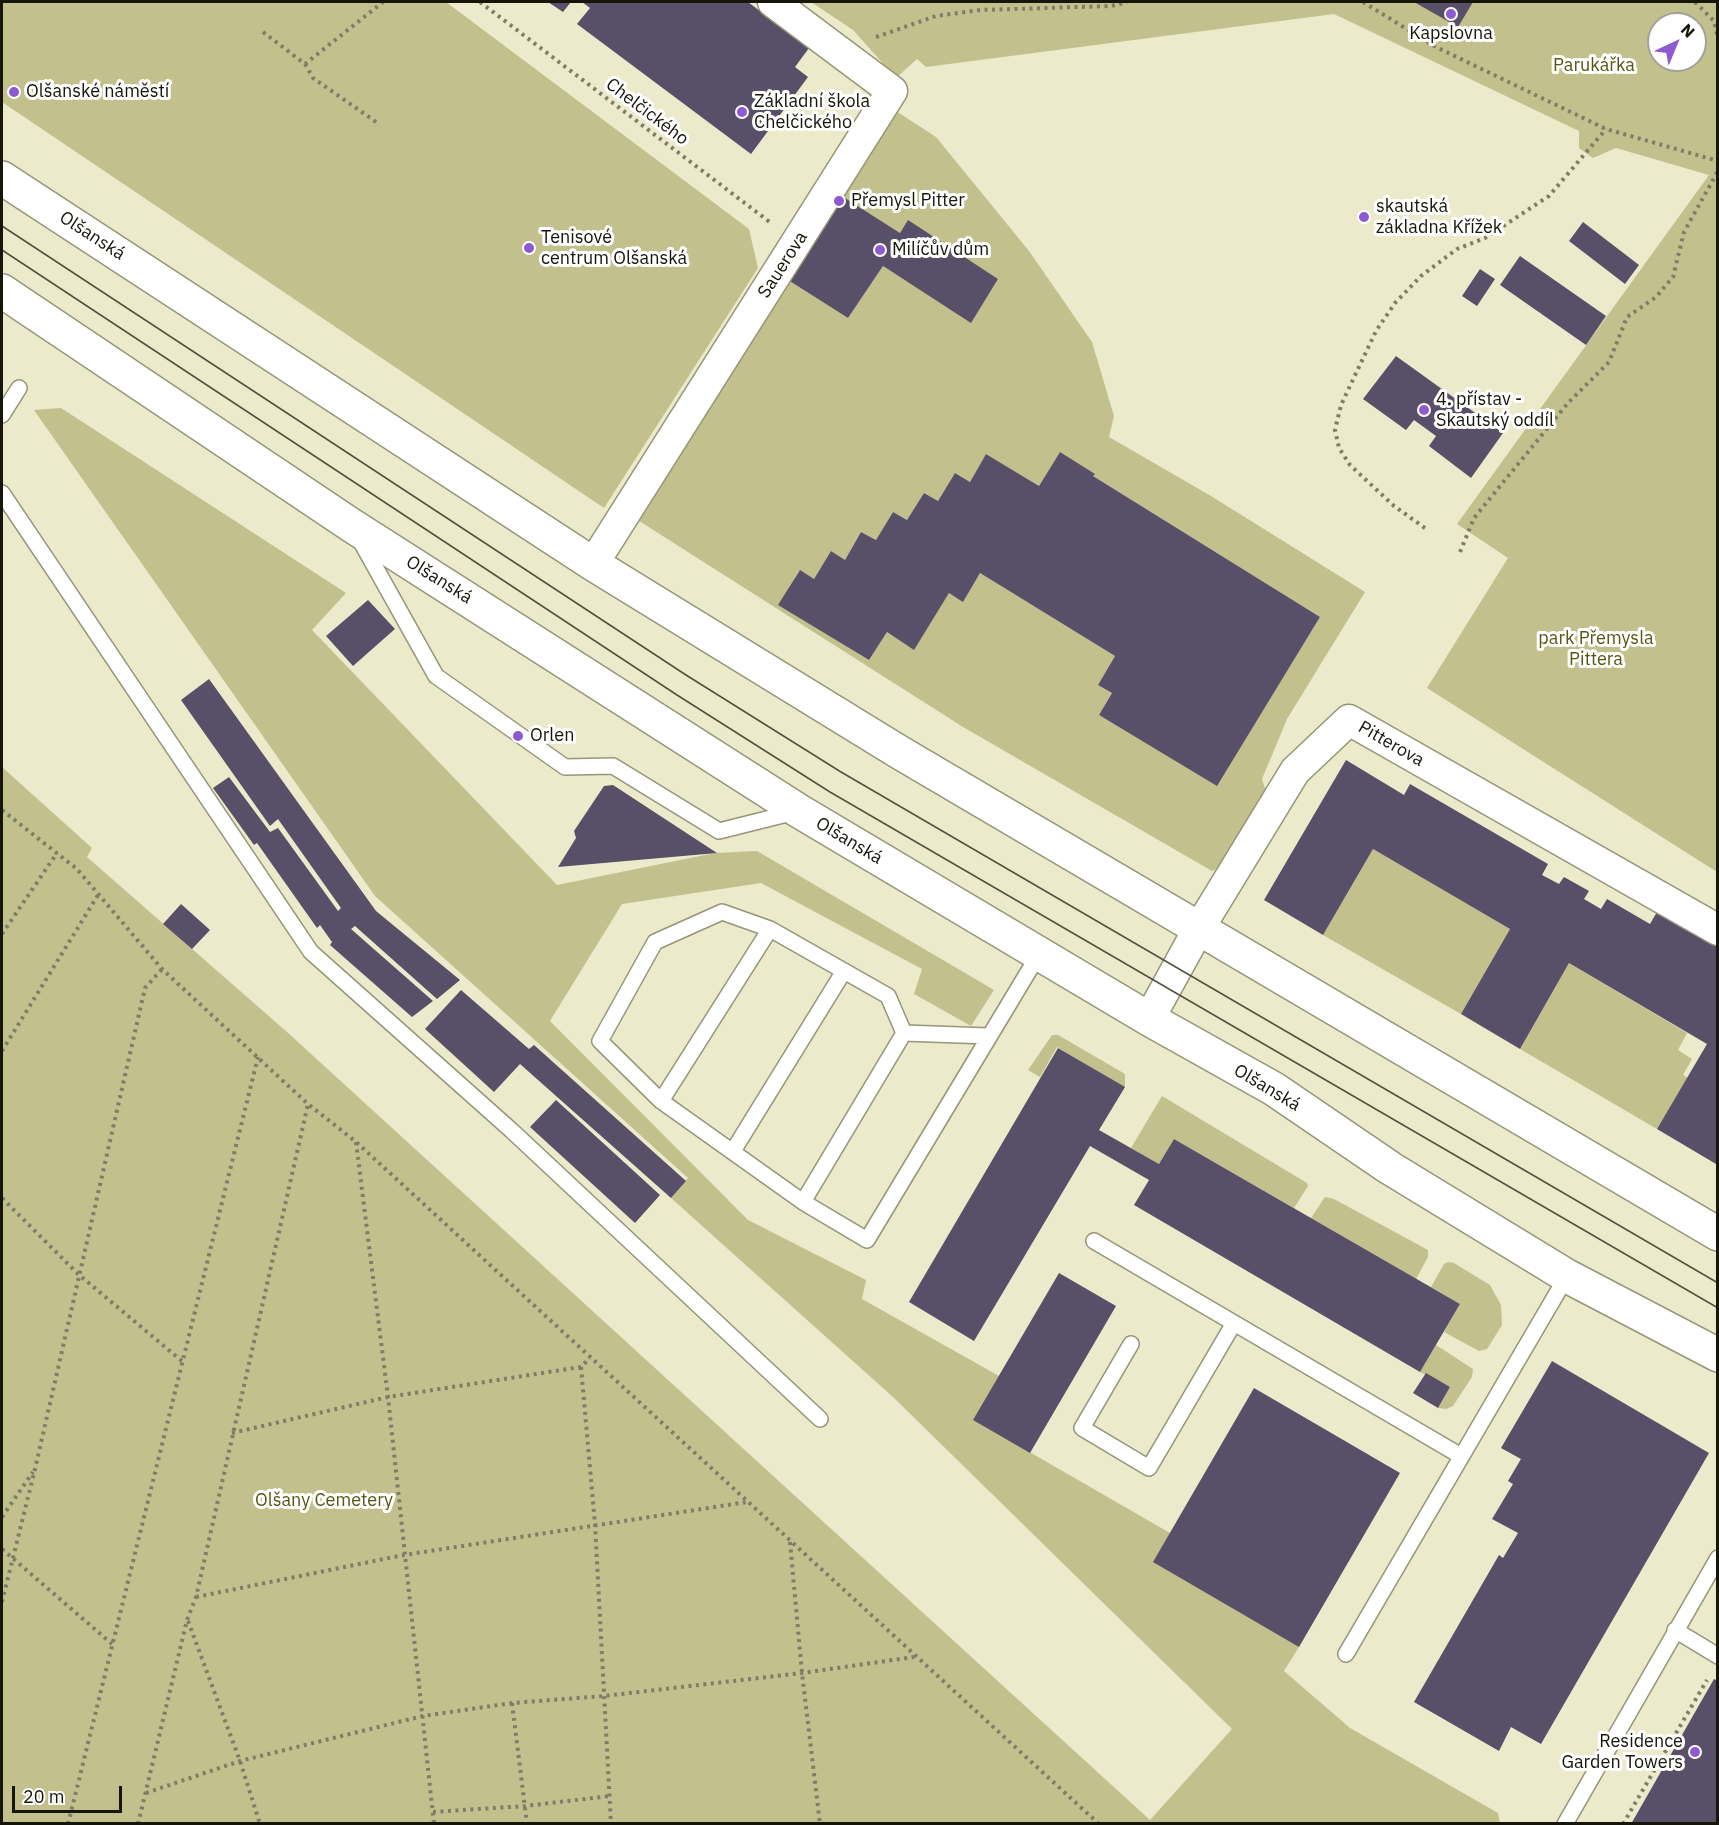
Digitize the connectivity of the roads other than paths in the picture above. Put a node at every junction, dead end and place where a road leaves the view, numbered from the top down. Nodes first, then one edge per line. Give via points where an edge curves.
1 (773, 2) edge
2 (2, 178) edge
3 (2, 291) edge
4 (19, 388) dead end
5 (2, 416) edge
6 (2, 493) edge
7 (351, 525) junction
8 (593, 564) junction
9 (799, 811) junction
10 (770, 929) junction
11 (1198, 930) junction
12 (1718, 930) edge
13 (1039, 954) junction
14 (844, 971) junction
15 (1149, 1019) junction
16 (904, 1033) junction
17 (988, 1036) junction
18 (661, 1101) junction
19 (732, 1152) junction
20 (803, 1202) junction
21 (1716, 1229) edge
22 (1094, 1241) dead end
23 (1567, 1276) junction
24 (1234, 1323) junction
25 (1131, 1344) dead end
26 (1718, 1355) edge
27 (820, 1419) dead end
28 (1461, 1456) junction
29 (1718, 1558) edge
30 (1675, 1630) junction
31 (1346, 1654) dead end
32 (1718, 1656) edge
33 (1564, 1824) edge

1 - 8 street, Sauerova via 892,91
2 - 8 street, Olšanská
3 - 7 street, Olšanská
4 - 5 lane
6 - 27 lane via 311,952 511,1131
7 - 9 street, Olšanská
7 - 9 lane via 436,676 565,767 613,766 719,831
8 - 11 street, Olšanská
9 - 13 street, Olšanská
10 - 14 lane
10 - 18 lane
10 - 18 lane via 722,912 655,942 600,1041
11 - 12 street, Pitterova via 1295,771 1349,720
11 - 15 street, Pitterova
11 - 21 street, Olšanská
13 - 15 street, Olšanská
13 - 17 lane
14 - 16 lane via 888,996
14 - 19 lane
15 - 23 street, Olšanská via 1274,1089 1390,1168
16 - 17 lane
16 - 20 lane
17 - 20 lane via 867,1240
18 - 19 lane
19 - 20 lane
22 - 24 lane
23 - 26 street, Olšanská
23 - 28 lane
24 - 25 lane via 1149,1468 1082,1428
24 - 28 lane
28 - 31 lane
29 - 30 lane
30 - 32 lane
30 - 33 lane

